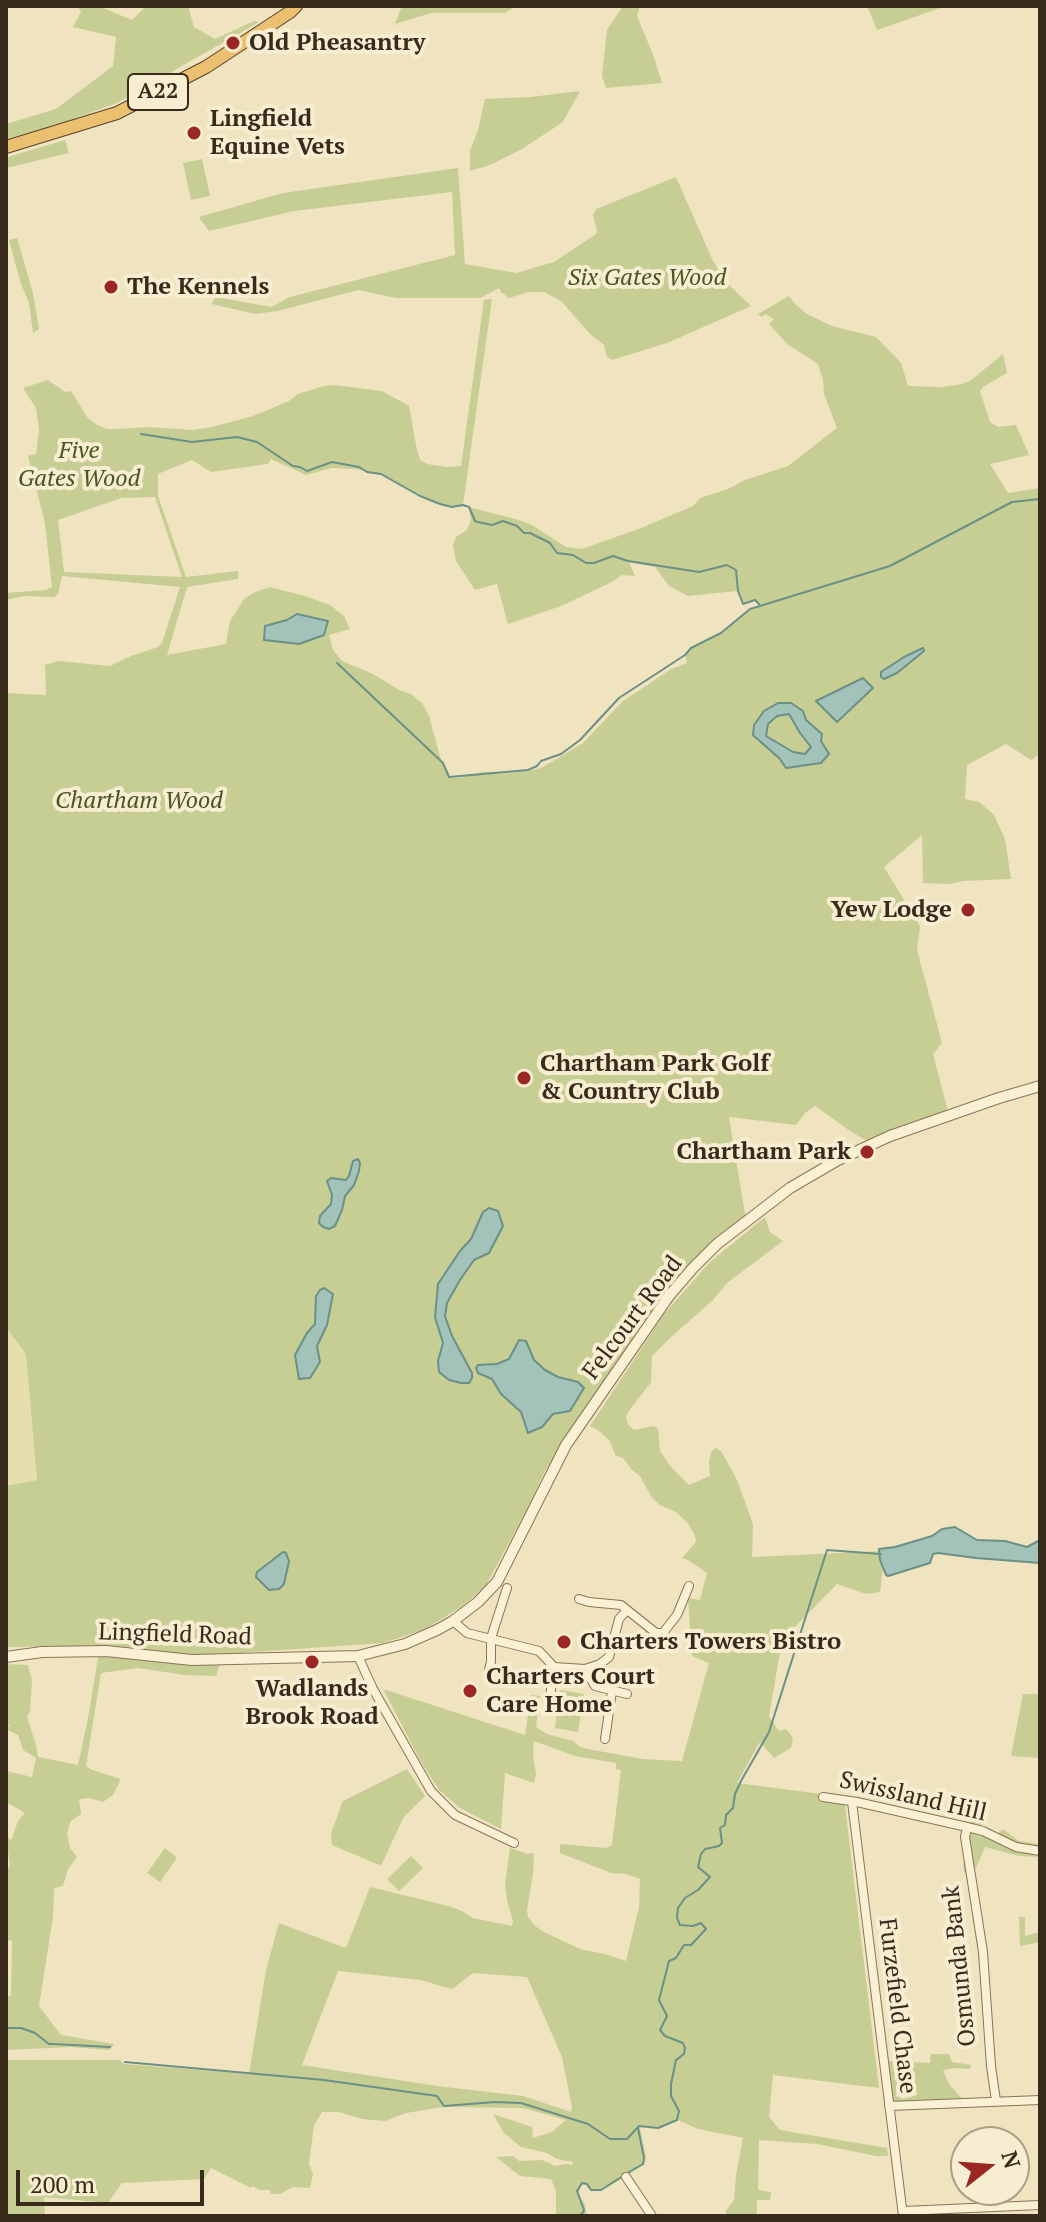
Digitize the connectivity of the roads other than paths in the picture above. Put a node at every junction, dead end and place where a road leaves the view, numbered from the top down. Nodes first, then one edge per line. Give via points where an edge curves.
1 (296, 6) edge
2 (6, 147) edge
3 (1040, 1086) edge
4 (689, 1586) dead end
5 (507, 1588) dead end
6 (579, 1599) dead end
7 (627, 1610) junction
8 (453, 1621) junction
9 (491, 1638) junction
10 (342, 1655) joint
11 (358, 1656) junction
12 (6, 1657) edge
13 (554, 1667) junction
14 (585, 1669) junction
15 (489, 1670) dead end
16 (612, 1691) junction
17 (627, 1694) dead end
18 (549, 1704) dead end
19 (605, 1739) dead end
20 (823, 1797) dead end
21 (852, 1802) junction
22 (967, 1827) junction
23 (514, 1843) dead end
24 (1040, 1851) edge
25 (1040, 2100) edge
26 (996, 2101) junction
27 (889, 2106) junction
28 (626, 2177) dead end
29 (1040, 2205) edge
30 (975, 2212) edge
31 (903, 2214) edge
32 (652, 2216) edge

1 - 2 highway, A22 via 206,67 117,113
3 - 8 street, Felcourt Road via 890,1136 838,1160 790,1188 717,1244 669,1296 566,1445 497,1582
4 - 7 street via 663,1633
5 - 9 street
6 - 7 street
7 - 14 street via 619,1619 609,1657
8 - 9 street via 467,1633
8 - 11 street, Felcourt Road via 405,1644
9 - 13 street via 539,1651
9 - 15 street
10 - 11 street, Felcourt Road
10 - 12 street, Lingfield Road via 192,1660 106,1651
11 - 23 street via 431,1791 455,1815
13 - 14 street
13 - 18 street
14 - 16 street via 595,1686
16 - 17 street
16 - 19 street
20 - 21 street, Swissland Hill
21 - 22 street, Swissland Hill
21 - 27 street, Furzefield Chase
22 - 24 street, Swissland Hill
22 - 26 street, Osmunda Bank
25 - 26 street
26 - 27 street
27 - 31 street, Furzefield Chase
28 - 32 street
29 - 30 street
30 - 31 street

